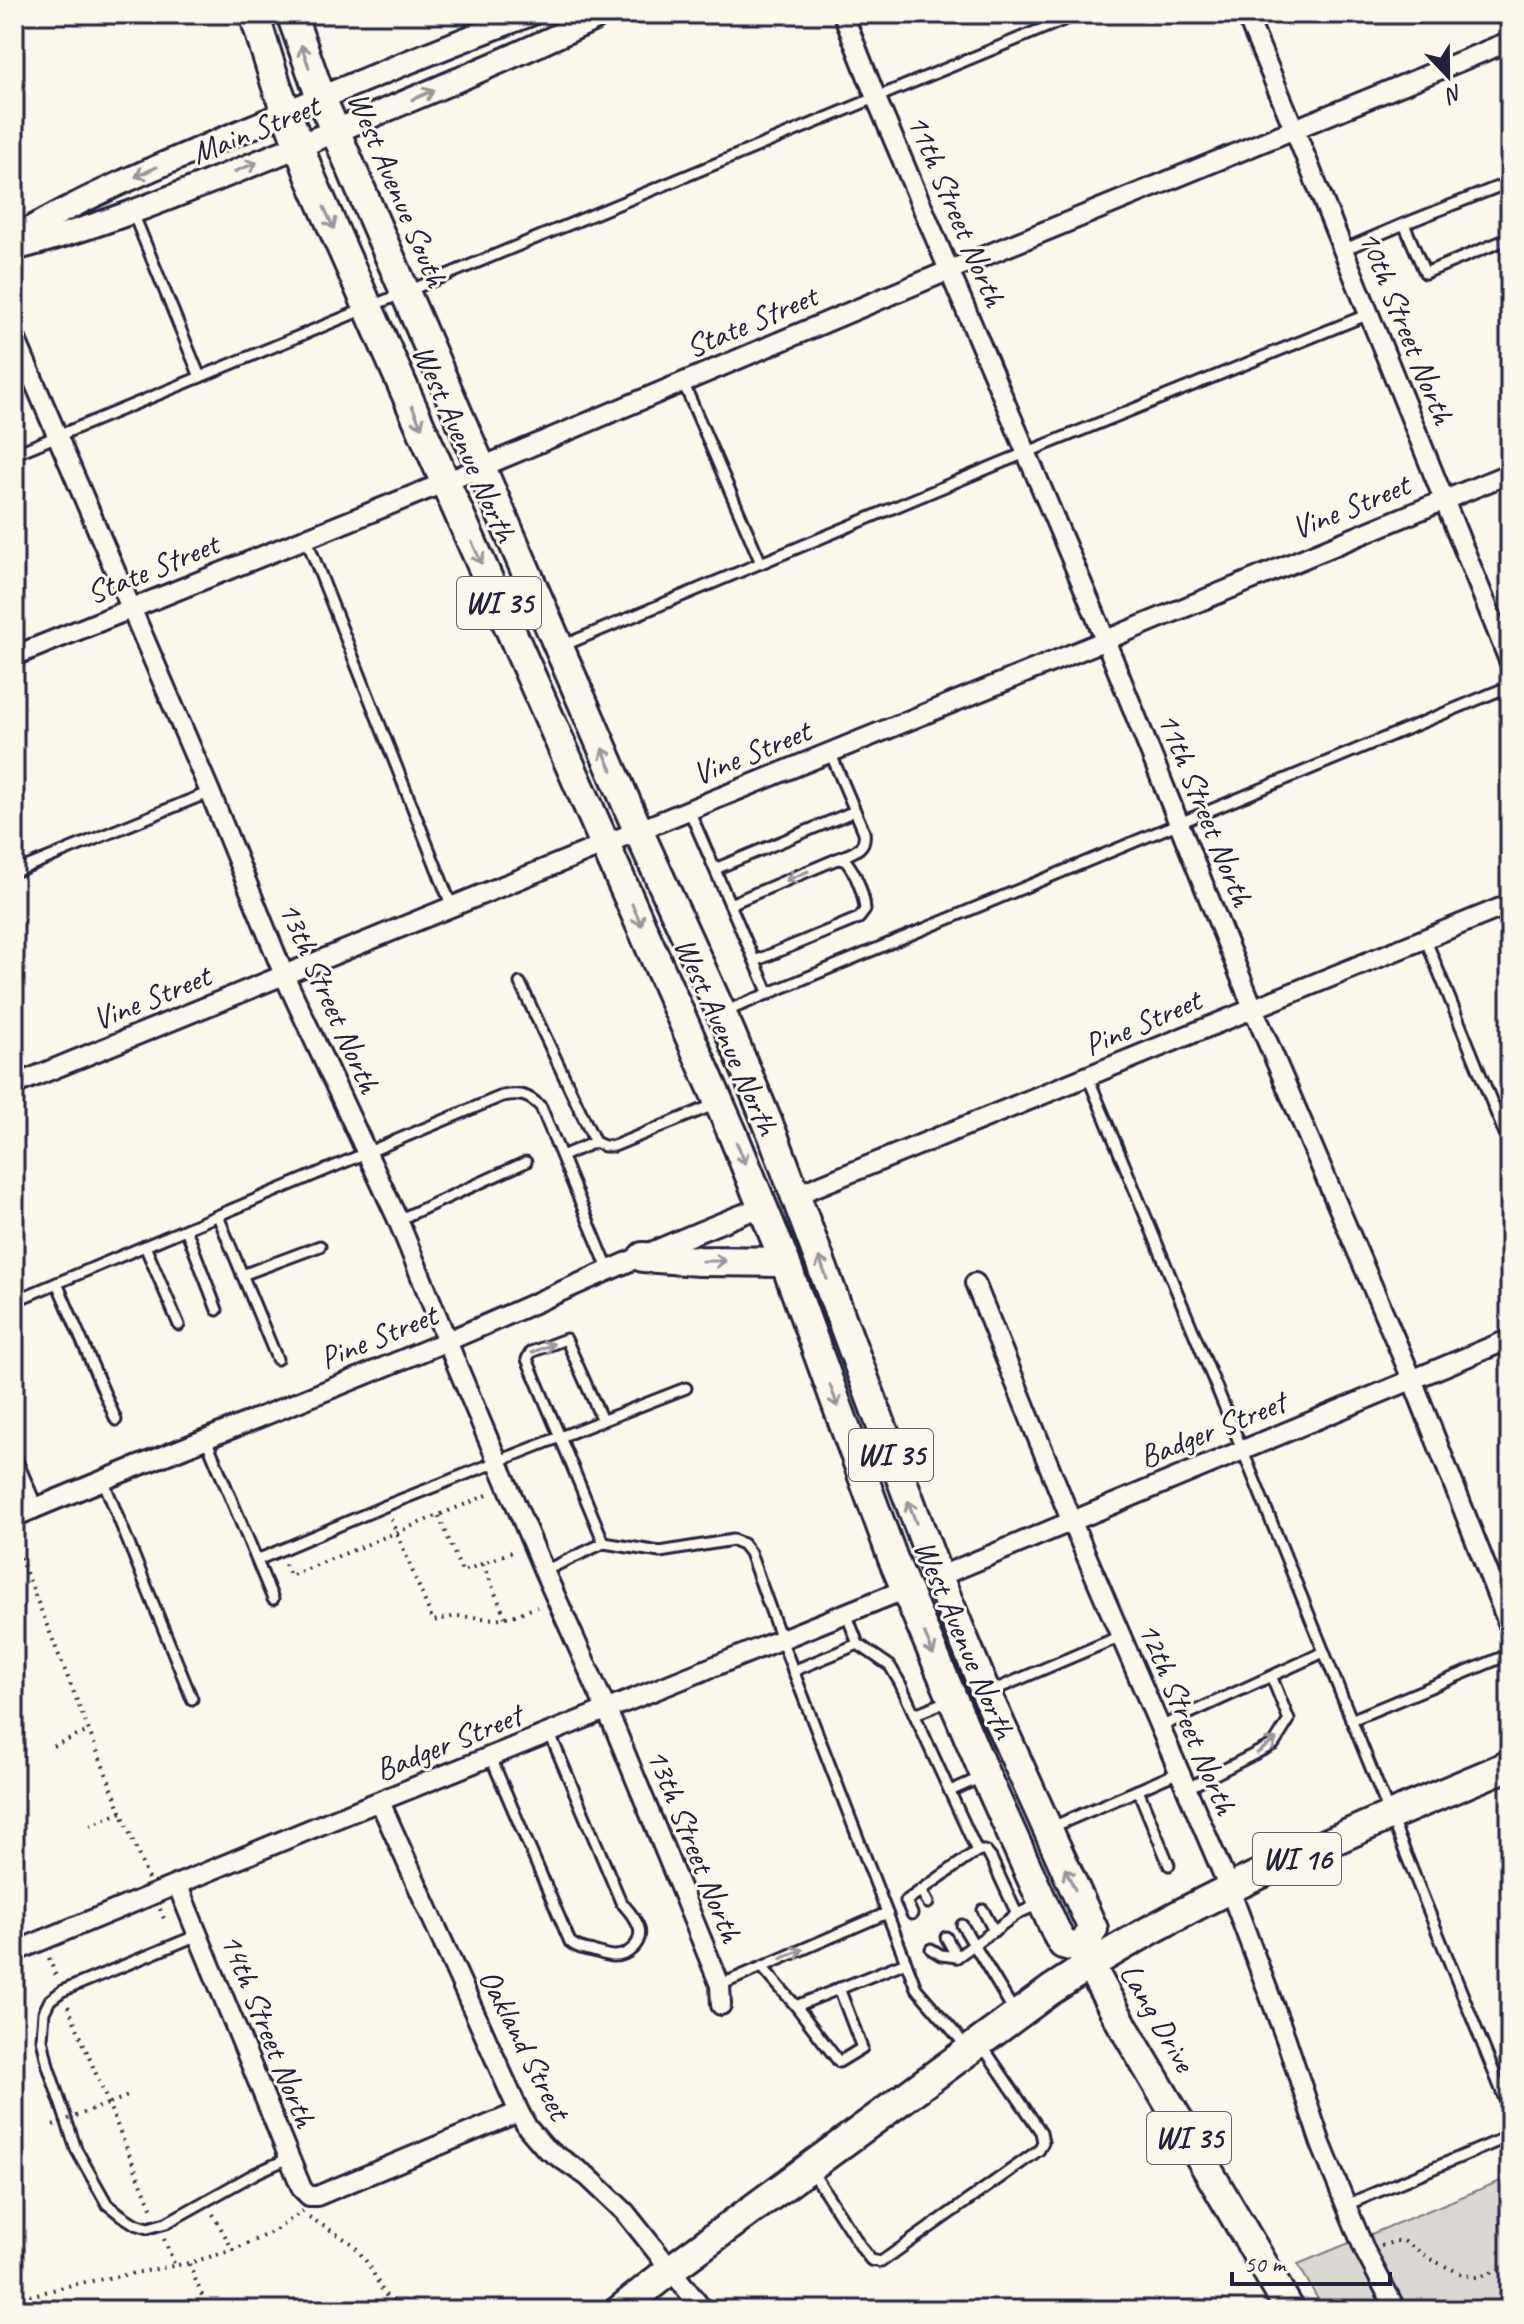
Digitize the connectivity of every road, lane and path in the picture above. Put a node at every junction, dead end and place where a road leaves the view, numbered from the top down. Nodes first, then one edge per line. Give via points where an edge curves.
1 (254, 14) edge
2 (291, 14) edge
3 (531, 14) edge
4 (601, 14) edge
5 (843, 14) edge
6 (1078, 14) edge
7 (1246, 14) edge
8 (1510, 41) edge
9 (321, 98) junction
10 (876, 98) junction
11 (286, 112) junction
12 (335, 131) junction
13 (1295, 131) junction
14 (299, 146) junction
15 (1510, 182) edge
16 (133, 213) junction
17 (1404, 224) junction
18 (14, 238) edge
19 (1510, 238) edge
20 (14, 249) edge
21 (1343, 250) junction
22 (950, 270) junction
23 (405, 291) junction
24 (368, 306) junction
25 (1369, 314) junction
26 (14, 335) edge
27 (200, 377) junction
28 (683, 382) junction
29 (57, 436) junction
30 (1027, 452) junction
31 (14, 454) edge
32 (481, 467) junction
33 (1510, 473) edge
34 (446, 482) junction
35 (1445, 500) junction
36 (306, 538) junction
37 (761, 563) junction
38 (132, 608) junction
39 (1106, 640) junction
40 (559, 648) junction
41 (14, 656) edge
42 (1510, 663) edge
43 (1510, 686) edge
44 (830, 752) junction
45 (210, 792) junction
46 (689, 809) junction
47 (855, 811) junction
48 (1180, 825) junction
49 (638, 830) junction
50 (605, 844) junction
51 (837, 859) junction
52 (715, 869) junction
53 (14, 872) edge
54 (730, 904) junction
55 (1510, 904) edge
56 (452, 907) junction
57 (1425, 938) junction
58 (755, 961) junction
59 (284, 975) junction
60 (520, 983) dead end
61 (769, 994) junction
62 (1253, 1008) junction
63 (721, 1013) junction
64 (1088, 1077) junction
65 (14, 1085) edge
66 (719, 1103) junction
67 (595, 1142) junction
68 (1510, 1147) edge
69 (368, 1153) junction
70 (562, 1156) junction
71 (526, 1162) dead end
72 (796, 1195) junction
73 (764, 1206) junction
74 (218, 1216) junction
75 (398, 1220) junction
76 (186, 1229) junction
77 (145, 1246) junction
78 (320, 1246) dead end
79 (643, 1257) junction
80 (785, 1262) junction
81 (609, 1271) junction
82 (242, 1275) junction
83 (57, 1283) junction
84 (975, 1283) dead end
85 (14, 1301) edge
86 (217, 1310) dead end
87 (179, 1325) dead end
88 (1510, 1339) edge
89 (448, 1341) junction
90 (277, 1359) dead end
91 (1412, 1379) junction
92 (686, 1388) dead end
93 (116, 1420) dead end
94 (602, 1420) junction
95 (560, 1437) junction
96 (206, 1439) junction
97 (1242, 1449) junction
98 (499, 1461) junction
99 (14, 1465) edge
100 (103, 1480) junction
101 (490, 1494) dead end
102 (385, 1506) junction
103 (33, 1509) junction
104 (439, 1516) junction
105 (14, 1517) edge
106 (1071, 1520) junction
107 (397, 1533) junction
108 (604, 1543) junction
109 (17, 1550) dead end
110 (279, 1551) junction
111 (514, 1551) dead end
112 (257, 1560) junction
113 (483, 1564) junction
114 (544, 1571) junction
115 (938, 1577) junction
116 (906, 1589) junction
117 (273, 1599) dead end
118 (537, 1607) dead end
119 (846, 1613) junction
120 (505, 1617) junction
121 (1510, 1628) edge
122 (1121, 1636) junction
123 (781, 1639) junction
124 (858, 1644) junction
125 (1324, 1652) junction
126 (1510, 1654) edge
127 (793, 1671) junction
128 (1272, 1678) junction
129 (986, 1693) junction
130 (192, 1699) dead end
131 (953, 1699) junction
132 (606, 1709) junction
133 (915, 1714) junction
134 (1351, 1720) junction
135 (1160, 1728) junction
136 (89, 1731) junction
137 (550, 1734) junction
138 (53, 1746) dead end
139 (491, 1758) junction
140 (1510, 1765) edge
141 (985, 1775) junction
142 (1183, 1780) junction
143 (1138, 1790) junction
144 (950, 1791) junction
145 (380, 1802) junction
146 (122, 1812) junction
147 (1390, 1816) junction
148 (90, 1825) dead end
149 (1047, 1830) junction
150 (977, 1851) junction
151 (959, 1863) junction
152 (1169, 1865) dead end
153 (965, 1875) dead end
154 (938, 1878) junction
155 (177, 1884) junction
156 (921, 1890) junction
157 (945, 1890) dead end
158 (1230, 1890) junction
159 (154, 1894) junction
160 (1043, 1902) junction
161 (928, 1903) dead end
162 (983, 1910) dead end
163 (887, 1913) junction
164 (912, 1914) dead end
165 (1017, 1914) junction
166 (164, 1919) dead end
167 (962, 1925) dead end
168 (994, 1931) junction
169 (198, 1935) junction
170 (946, 1937) dead end
171 (42, 1940) junction
172 (974, 1946) junction
173 (931, 1949) dead end
174 (14, 1952) edge
175 (957, 1957) junction
176 (1086, 1957) junction
177 (906, 1962) junction
178 (762, 1967) junction
179 (720, 1985) junction
180 (839, 1988) junction
181 (62, 1991) junction
182 (721, 2005) dead end
183 (796, 2006) junction
184 (1016, 2015) junction
185 (974, 2046) junction
186 (128, 2096) dead end
187 (110, 2103) junction
188 (519, 2112) junction
189 (1510, 2112) edge
190 (53, 2125) dead end
191 (1510, 2136) edge
192 (289, 2158) junction
193 (809, 2167) junction
194 (207, 2200) junction
195 (1346, 2205) junction
196 (158, 2225) junction
197 (233, 2250) junction
198 (1365, 2251) junction
199 (189, 2263) junction
200 (1510, 2264) edge
201 (175, 2266) junction
202 (671, 2269) junction
203 (14, 2300) edge
204 (208, 2310) edge
205 (405, 2310) edge
206 (620, 2310) edge
207 (703, 2310) edge
208 (1290, 2310) edge
209 (1396, 2310) edge

1 - 11 main road, WI 35
9 -> 2 main road, West Avenue South / WI 35
3 - 9 street
12 -> 4 street, Main Street via 512,58
5 - 10 street, 11th Street North
6 - 10 lane
7 - 13 street, 10th Street North
8 - 13 street, State Street
9 - 11 street
9 - 12 main road, West Avenue South / WI 35
10 - 22 street, 11th Street North
10 - 23 lane
11 - 14 main road, WI 35
11 -> 18 street via 53,214
12 - 14 street, Main Street
12 - 23 main road, West Avenue South / WI 35
13 - 21 street, 10th Street North
13 - 22 street, State Street
16 -> 14 street, Main Street
14 -> 24 main road, West Avenue North / WI 35
15 - 17 lane
16 - 20 street, Main Street
16 - 27 lane
17 - 19 lane via 1425,273
17 - 21 lane
21 - 25 street, 10th Street North
22 - 28 street, State Street
22 - 30 street, 11th Street North
23 - 24 lane
23 - 32 main road, West Avenue South / WI 35
24 - 27 lane
24 -> 34 main road, West Avenue North / WI 35
25 - 30 lane
25 - 35 street, 10th Street North
26 - 29 street, 13th Street North
27 - 29 lane
28 - 32 street, State Street
28 - 37 lane
29 - 31 lane
29 - 38 street, 13th Street North
30 - 37 lane
30 - 39 street, 11th Street North
32 - 34 street, State Street
32 - 40 main road, West Avenue South / WI 35
33 - 35 street, Vine Street
34 - 36 street, State Street
34 -> 50 main road, West Avenue North / WI 35
35 - 39 street, Vine Street
35 - 42 street, 10th Street North
36 - 38 street, State Street
36 - 56 lane
37 - 40 lane
38 - 41 street, State Street
38 - 45 street, 13th Street North
39 - 44 street, Vine Street
39 - 48 street, 11th Street North
49 -> 40 main road, West Avenue South / WI 35
43 - 48 lane
44 - 46 street, Vine Street
44 - 47 lane
45 - 53 lane
45 - 59 street, 13th Street North
46 - 49 street, Vine Street
46 - 52 lane
47 - 51 lane via 865,840 861,848
47 - 52 lane
48 - 61 lane
48 - 62 street, 11th Street North
49 - 50 street, Vine Street
49 - 63 main road, West Avenue North / WI 35
50 - 56 street, Vine Street
50 -> 66 main road, West Avenue North / WI 35
51 -> 54 lane
51 - 58 lane via 850,867 864,900 859,918
52 - 54 lane
54 - 58 lane
55 - 57 street, Pine Street
56 - 59 street, Vine Street
57 - 62 street, Pine Street
57 - 68 lane
58 - 61 lane
59 - 65 street, Vine Street
59 - 69 street, 13th Street North
60 - 67 lane
61 - 63 lane
62 - 64 street, Pine Street
62 - 91 street, 11th Street North
63 - 72 main road, West Avenue North / WI 35
64 - 72 street, Pine Street
64 - 97 lane
66 - 67 lane via 614,1146
66 -> 73 main road, West Avenue North / WI 35
67 - 70 lane
69 - 70 lane via 516,1094 541,1107
69 - 74 lane
69 - 75 street, 13th Street North
70 - 81 lane
71 - 75 lane
115 -> 72 main road, West Avenue North / WI 35
73 - 79 street, Pine Street
73 - 80 main road, West Avenue North / WI 35
74 - 76 lane
74 - 82 lane
75 - 89 street, 13th Street North
76 - 77 lane
76 - 86 lane
77 - 83 lane
77 - 87 lane
78 - 82 lane
79 -> 80 main road
79 - 81 street, Pine Street
80 -> 116 main road, West Avenue North / WI 35
81 - 89 street, Pine Street
82 - 90 lane
83 - 85 lane
83 - 93 lane
84 - 106 street, 12th Street North
88 - 91 street, Badger Street
89 - 96 street, Pine Street
89 - 98 street, 13th Street North
91 - 97 street, Badger Street
91 - 121 street, 11th Street North
92 - 94 lane
94 - 95 lane
95 -> 94 lane via 527,1359 531,1352 566,1339
95 - 98 lane
95 - 108 lane
96 - 100 street, Pine Street
96 - 112 lane
97 - 106 street, Badger Street
97 - 125 lane
98 - 102 lane
98 - 114 street, 13th Street North
99 - 103 street
100 - 103 street, Pine Street
100 - 130 lane
101 - 104 path
102 - 107 path
102 - 110 lane
103 - 105 street, Pine Street
104 - 107 path
104 - 113 path via 462,1572
106 - 115 street, Badger Street
106 - 122 street, 12th Street North
107 - 110 path via 290,1576
107 - 120 path via 433,1621
108 - 114 lane
108 - 123 lane via 660,1552 733,1540 743,1544
109 - 136 path
110 - 112 lane
111 - 113 path
112 - 117 lane
113 - 120 path
114 - 132 street, 13th Street North
115 - 129 main road, West Avenue North / WI 35
116 - 119 street, Badger Street
116 -> 131 main road, West Avenue North / WI 35
118 - 120 path
119 - 123 street, Badger Street
119 - 124 lane
122 - 129 lane
122 - 135 street, 12th Street North
123 - 127 lane
123 - 132 street, Badger Street
124 - 127 lane
124 - 133 lane via 890,1666
125 - 128 lane
125 - 134 lane
126 - 134 lane
127 - 163 lane
128 - 135 lane
142 -> 128 lane via 1274,1744 1289,1720
129 - 149 main road, West Avenue North / WI 35
131 - 133 lane
131 - 141 main road, West Avenue North / WI 35
132 - 137 street, Badger Street
132 - 179 street, 13th Street North
133 - 144 lane
134 - 147 lane
135 - 142 street, 12th Street North
136 - 138 path
136 - 146 path
137 - 139 street, Badger Street
137 - 139 lane via 621,1902 640,1930 624,1955 576,1948 570,1942
139 - 145 street, Badger Street
140 - 147 main road, WI 16
141 - 144 lane
141 - 160 main road, West Avenue North / WI 35
142 - 143 lane
142 - 158 street, 12th Street North
143 - 149 lane
143 - 152 lane
144 - 150 lane
145 - 155 street, Badger Street
145 - 188 street, Oakland Street
146 - 148 path
146 - 159 path
147 - 158 main road, WI 16
147 - 189 lane
176 -> 149 main road, West Avenue North / WI 35 via 1093,1929
150 - 151 lane
150 - 165 lane via 991,1858
151 - 153 lane
151 - 154 lane
154 - 156 lane
154 - 157 lane
155 - 159 street, Badger Street
155 - 169 street, 14th Street North
156 - 161 lane
156 - 164 lane via 906,1901
158 - 176 main road, WI 16
158 - 195 street, 12th Street North
159 - 166 path
159 - 171 street, Badger Street
160 - 165 lane
160 - 176 main road, West Avenue North / WI 35 via 1063,1944
162 - 168 lane
163 - 177 lane
178 -> 163 lane
165 - 168 lane
167 - 172 lane
168 - 172 lane
169 - 181 lane
169 - 192 street, 14th Street North
170 - 175 lane
171 - 174 street, Badger Street
171 - 181 path
172 - 175 lane
172 - 184 lane
173 - 175 lane
176 - 184 main road, WI 16
176 - 208 main road, Lang Drive / WI 35
177 - 180 lane
177 - 185 lane via 916,1988
178 - 179 lane
178 - 183 lane
179 - 182 street, 13th Street North
180 - 183 lane
180 - 183 lane via 862,2048 839,2062
181 - 187 path
181 - 196 lane via 44,2012 42,2039 76,2149 107,2204 135,2224
184 - 185 main road, WI 16
185 - 193 main road, WI 16
185 - 193 lane via 1041,2132 1039,2150 881,2262 863,2250
186 - 187 path
187 - 190 path, bridge
187 - 196 path
188 - 192 street, 14th Street North via 317,2196 302,2189
188 - 202 street, Oakland Street via 545,2148 618,2204
191 - 195 lane
192 - 194 lane
193 - 202 main road, WI 16
194 - 196 lane
194 - 197 path
195 - 198 street, 12th Street North
196 - 201 path
197 - 199 path
197 - 205 path via 302,2213 353,2244 384,2294
198 - 200 path via 1404,2241 1452,2271 1475,2277
198 - 209 street, 12th Street North
199 - 201 path
199 - 204 path
201 - 203 path
202 - 206 main road, WI 16
202 - 207 street, Oakland Street

